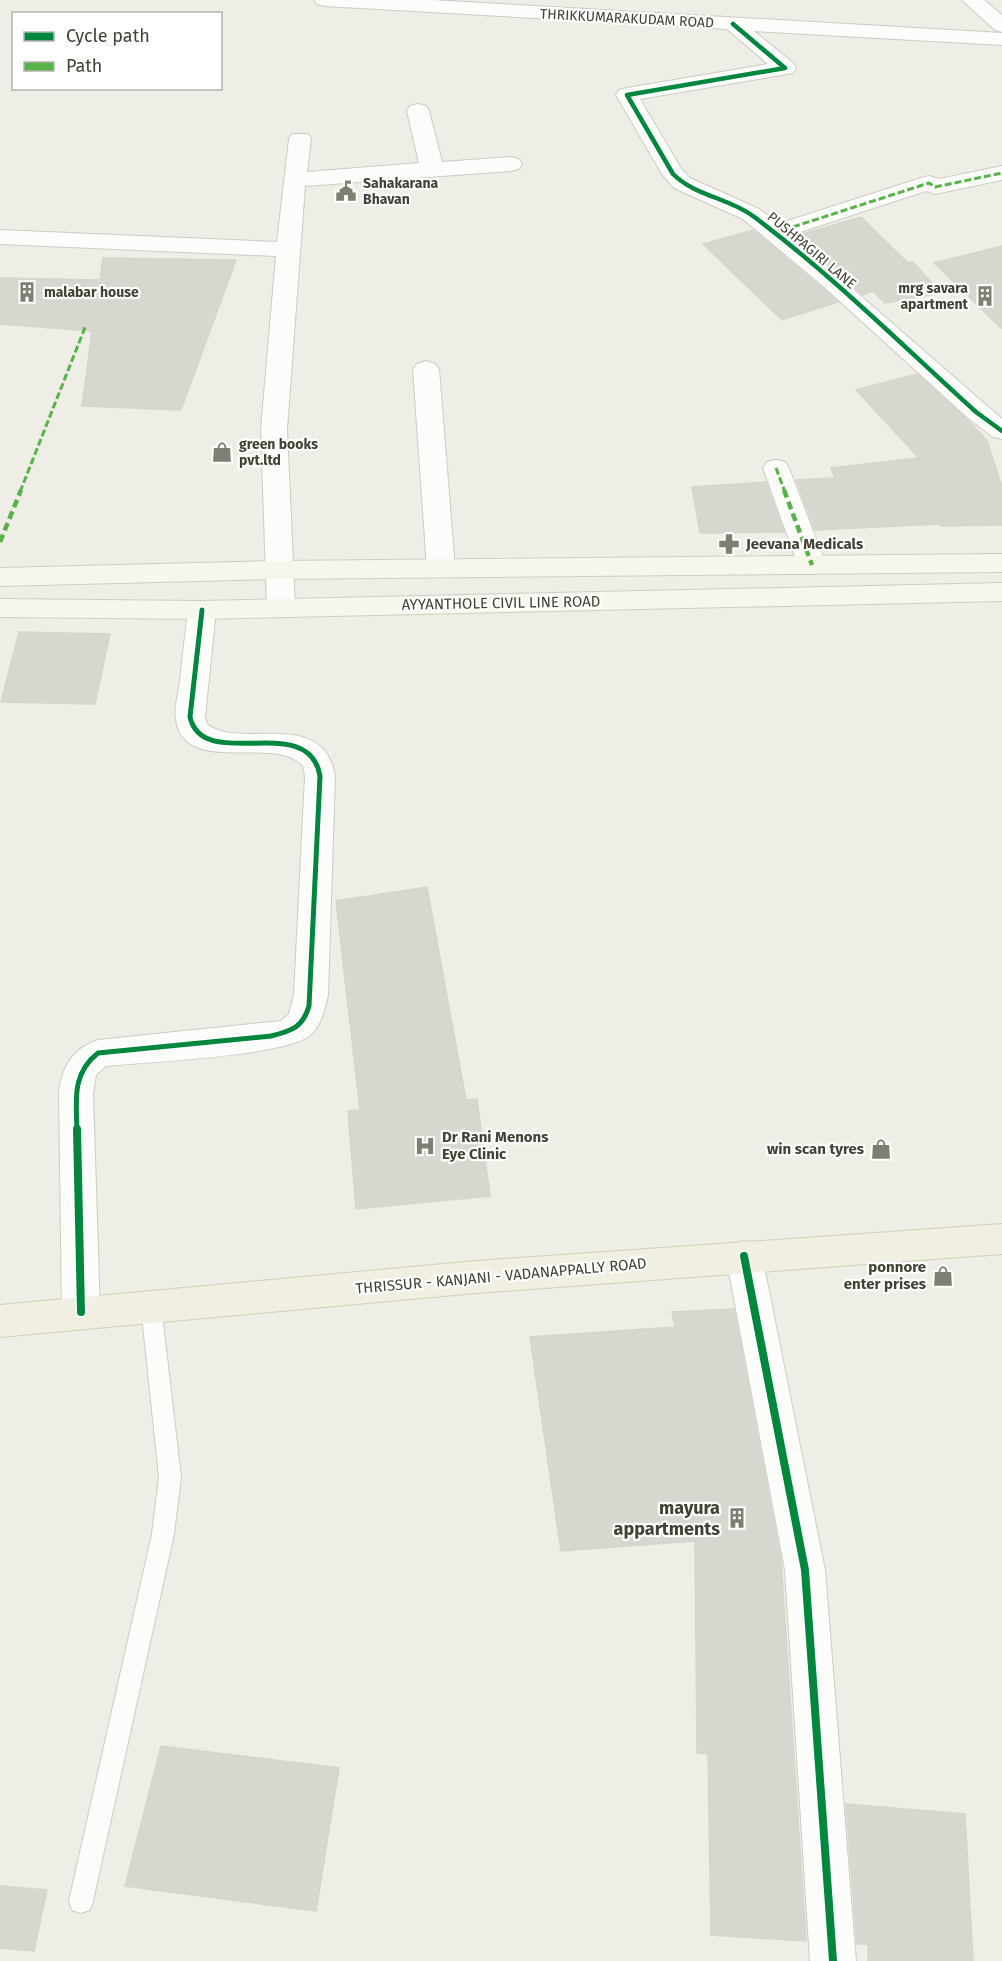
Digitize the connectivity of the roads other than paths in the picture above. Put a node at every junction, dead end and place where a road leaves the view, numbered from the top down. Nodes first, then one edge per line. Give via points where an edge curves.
1 (324, 0) edge
2 (692, 0) edge
3 (972, 0) edge
4 (727, 23) junction
5 (1002, 26) edge
6 (1002, 39) edge
7 (418, 111) dead end
8 (300, 139) dead end
9 (511, 164) dead end
10 (1002, 172) edge
11 (305, 179) junction
12 (774, 233) junction
13 (0, 237) edge
14 (290, 250) junction
15 (426, 369) dead end
16 (1002, 431) edge
17 (776, 468) dead end
18 (1002, 563) edge
19 (812, 565) junction
20 (843, 565) junction
21 (441, 568) junction
22 (277, 570) junction
23 (0, 578) edge
24 (1002, 592) edge
25 (846, 596) junction
26 (0, 608) edge
27 (281, 608) junction
28 (202, 610) junction
29 (1002, 1239) edge
30 (744, 1256) junction
31 (151, 1306) junction
32 (81, 1312) junction
33 (0, 1321) edge
34 (81, 1901) dead end
35 (833, 1961) edge

1 - 4 street, THRIKKUMARAKUDAM ROAD
2 - 4 street
3 - 5 street
4 - 6 street, THRIKKUMARAKUDAM ROAD
4 - 12 street, PUSHPAGIRI LANE via 785,68 627,94 682,183 751,214
7 - 11 street via 432,169
8 - 11 street
9 - 11 street
10 - 12 street via 934,187 929,183
11 - 14 street
12 - 16 street, PUSHPAGIRI LANE
13 - 14 street
14 - 22 street via 274,429
15 - 21 street
17 - 19 street
18 - 20 main road
19 - 20 main road
19 - 21 main road
20 - 25 main road
21 - 22 main road
22 - 23 main road
22 - 27 street
24 - 25 main road, AYYANTHOLE CIVIL LINE ROAD
25 - 27 main road, AYYANTHOLE CIVIL LINE ROAD
26 - 28 main road, AYYANTHOLE CIVIL LINE ROAD
27 - 28 main road, AYYANTHOLE CIVIL LINE ROAD
28 - 32 street via 190,717 193,730 223,742 286,744 304,749 316,759 320,776 311,995 306,1018 295,1030 271,1036 98,1053 83,1063 76,1077
29 - 30 main road, THRISSUR - KANJANI - VADANAPPALLY ROAD
30 - 31 main road, THRISSUR - KANJANI - VADANAPPALLY ROAD
30 - 35 street via 805,1570
31 - 32 main road, THRISSUR - KANJANI - VADANAPPALLY ROAD
31 - 34 lane via 170,1477 163,1534
32 - 33 main road, THRISSUR - KANJANI - VADANAPPALLY ROAD

